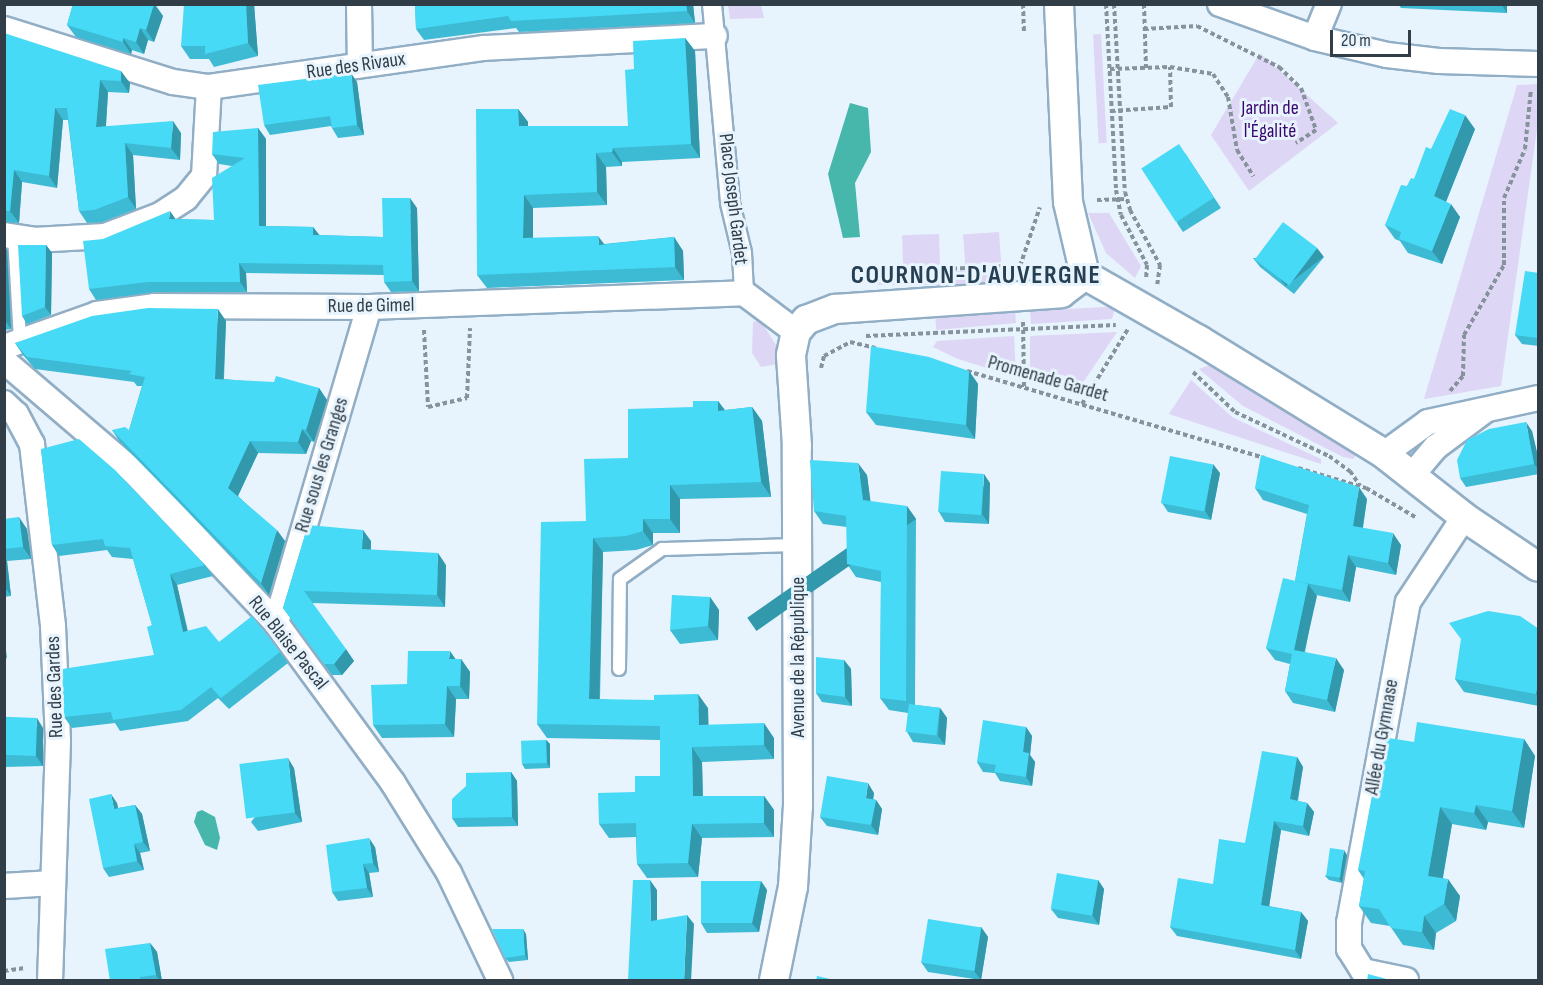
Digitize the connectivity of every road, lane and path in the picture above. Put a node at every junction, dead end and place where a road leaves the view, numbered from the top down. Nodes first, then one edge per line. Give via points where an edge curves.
1 (359, 4) edge
2 (712, 4) edge
3 (1023, 4) edge
4 (1059, 4) edge
5 (1106, 4) edge
6 (1114, 4) edge
7 (1144, 4) edge
8 (1220, 4) edge
9 (1329, 4) edge
10 (4, 29) edge
11 (1144, 29) junction
12 (1024, 33) dead end
13 (715, 36) junction
14 (1315, 38) junction
15 (1535, 64) edge
16 (360, 65) junction
17 (1170, 67) junction
18 (1146, 68) junction
19 (1110, 69) junction
20 (1117, 69) junction
21 (209, 87) junction
22 (1112, 111) junction
23 (1120, 111) junction
24 (1296, 143) dead end
25 (1253, 176) dead end
26 (9, 236) edge
27 (1084, 275) junction
28 (744, 293) junction
29 (471, 303) junction
30 (423, 305) junction
31 (369, 307) junction
32 (1131, 316) junction
33 (796, 332) junction
34 (1137, 335) dead end
35 (873, 338) dead end
36 (12, 343) edge
37 (878, 349) edge
38 (4, 361) edge
39 (1185, 363) dead end
40 (963, 370) edge
41 (820, 373) dead end
42 (1447, 396) dead end
43 (1539, 398) edge
44 (4, 403) edge
45 (1082, 404) junction
46 (1490, 407) junction
47 (1384, 454) junction
48 (1268, 459) edge
49 (1290, 465) edge
50 (1413, 474) junction
51 (1464, 517) junction
52 (797, 545) junction
53 (1539, 567) edge
54 (276, 623) junction
55 (619, 669) dead end
56 (53, 883) junction
57 (4, 886) edge
58 (1363, 976) edge
59 (50, 981) edge
60 (500, 981) edge
61 (774, 981) edge
62 (1406, 981) edge

1 - 16 street
2 - 13 street, Place Joseph Gardet
3 - 12 path
4 - 27 street via 1068,202
5 - 19 path
6 - 20 path
7 - 11 path
8 - 14 street
9 - 14 street
10 - 21 street, Rue des Rivaux via 173,82
11 - 18 path
11 - 24 path via 1197,26 1279,67 1301,88 1317,130
13 - 16 street, Rue des Rivaux via 484,48
13 - 28 street, Place Joseph Gardet via 730,203 742,253
14 - 15 street via 1387,55
15 - 42 path via 1525,149 1504,198 1504,265 1464,335 1463,376
16 - 21 street, Rue des Rivaux
17 - 18 path
17 - 23 path via 1171,107
17 - 25 path via 1213,74 1220,82 1228,97 1237,150
18 - 20 path
19 - 20 path
19 - 22 path
20 - 23 path
21 - 26 street via 204,176 186,198 139,225 105,236 34,240
22 - 23 path
22 - 32 path via 1121,215 1147,265
23 - 32 path via 1127,199 1160,265 1160,282
26 - 36 lane
27 - 32 street
27 - 33 street via 1061,293 835,309 806,320
28 - 29 street, Rue de Gimel
28 - 33 street, Place Joseph Gardet
29 - 30 street, Rue de Gimel
29 - 30 path via 467,398 428,407
30 - 31 street, Rue de Gimel
31 - 36 street, Rue de Gimel via 155,306 97,314
31 - 54 street, Rue sous les Granges
32 - 34 path
32 - 35 path
32 - 45 path
32 - 47 street
33 - 52 street, Avenue de la République via 791,355
37 - 41 path via 850,342 824,356
38 - 54 street, Rue Blaise Pascal via 133,471
39 - 49 path via 1235,412 1329,456 1350,471 1360,486
40 - 45 path, Promenade Gardet
43 - 46 street
44 - 56 street, Rue des Gardes via 16,414 32,444 53,626 58,741
45 - 48 path, Promenade Gardet
46 - 47 street via 1428,422
46 - 50 street via 1436,447
47 - 50 street
50 - 51 street
51 - 53 street
51 - 58 street, Allée du Gymnase via 1408,602 1349,922 1349,949
52 - 55 lane via 662,549 620,579
52 - 61 street, Avenue de la République via 798,806 793,887
54 - 60 street, Rue Blaise Pascal via 393,783 449,873
56 - 57 street
56 - 59 street, Rue des Gardes
58 - 62 street, Allée du Gymnase

